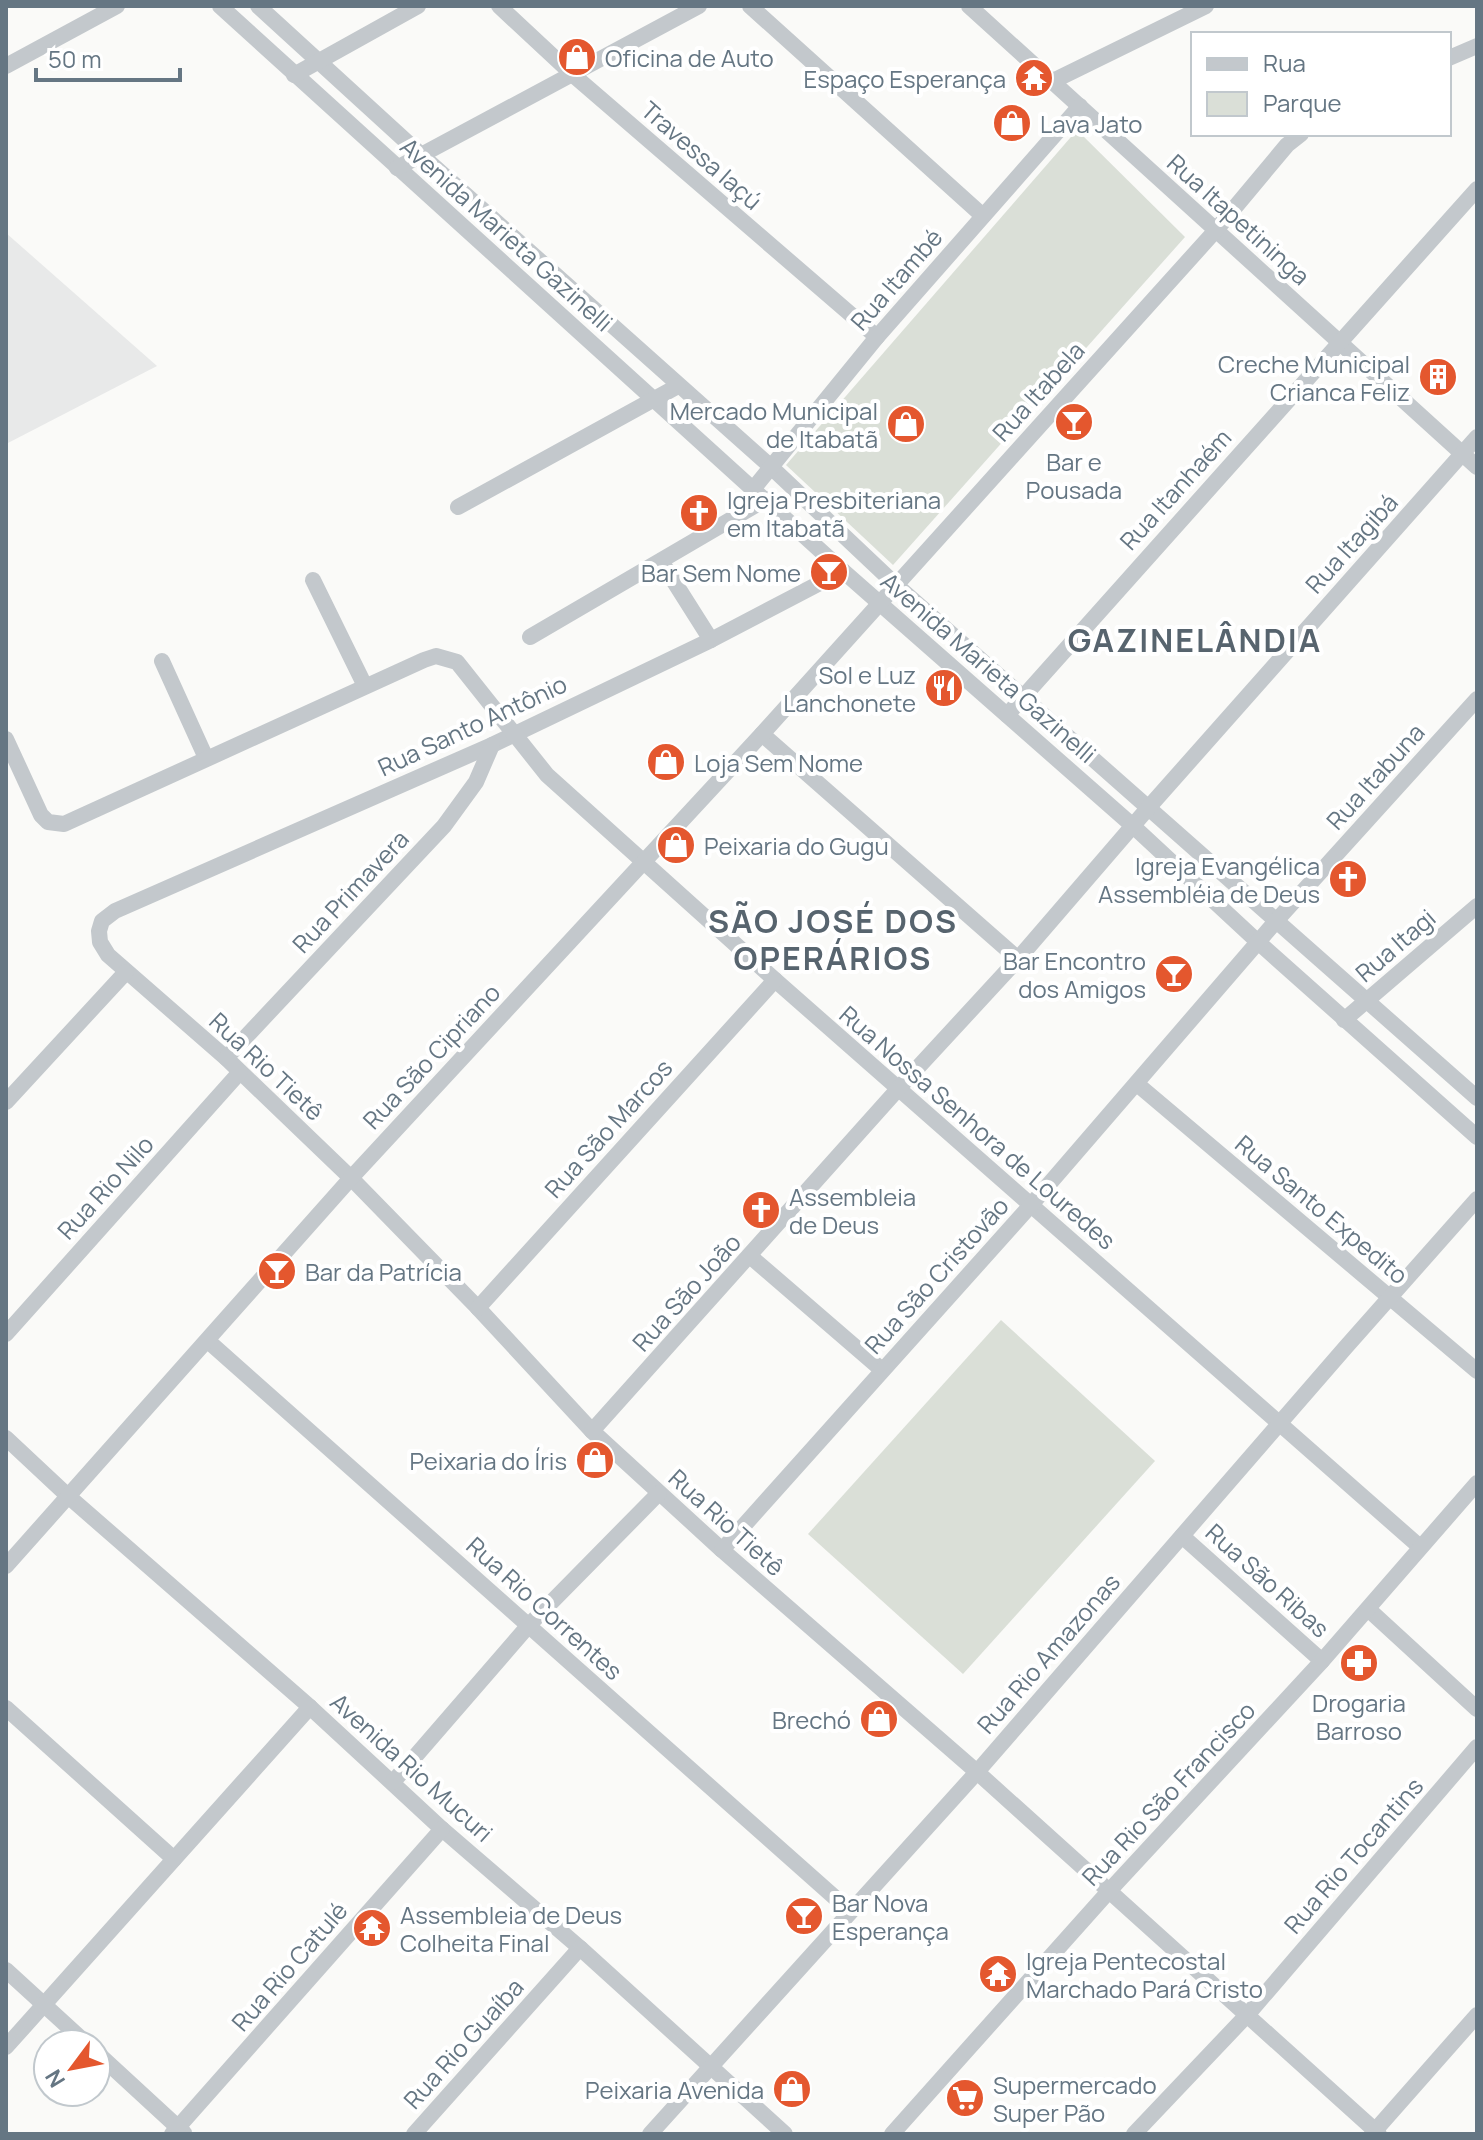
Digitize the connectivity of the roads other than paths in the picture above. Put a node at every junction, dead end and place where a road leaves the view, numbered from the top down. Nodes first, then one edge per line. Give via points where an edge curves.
1 (117, 6) edge
2 (220, 6) edge
3 (258, 6) edge
4 (418, 6) edge
5 (499, 6) edge
6 (699, 6) edge
7 (750, 6) edge
8 (969, 6) edge
9 (1206, 6) edge
10 (1477, 46) edge
11 (1451, 57) edge
12 (318, 59) junction
13 (6, 66) edge
14 (572, 74) junction
15 (294, 75) junction
16 (1053, 81) junction
17 (1080, 106) junction
18 (1298, 136) edge
19 (420, 154) junction
20 (397, 168) junction
21 (1477, 189) edge
22 (983, 216) junction
23 (1216, 230) junction
24 (580, 298) junction
25 (561, 315) junction
26 (877, 337) junction
27 (1339, 343) junction
28 (678, 386) junction
29 (655, 400) junction
30 (1477, 437) edge
31 (1462, 454) junction
32 (770, 466) junction
33 (1477, 467) edge
34 (760, 494) junction
35 (458, 507) dead end
36 (661, 561) junction
37 (843, 571) junction
38 (313, 580) dead end
39 (896, 585) junction
40 (880, 603) junction
41 (530, 637) dead end
42 (711, 640) junction
43 (162, 661) dead end
44 (365, 686) junction
45 (1023, 695) junction
46 (1477, 699) edge
47 (1007, 715) junction
48 (513, 734) junction
49 (762, 734) junction
50 (6, 739) edge
51 (492, 745) junction
52 (206, 758) junction
53 (1149, 807) junction
54 (1133, 826) junction
55 (644, 860) junction
56 (1477, 906) edge
57 (115, 911) joint
58 (1277, 920) junction
59 (1258, 942) junction
60 (1018, 959) junction
61 (126, 972) junction
62 (775, 980) junction
63 (1366, 1001) junction
64 (1344, 1020) junction
65 (226, 1058) junction
66 (240, 1072) junction
67 (1137, 1084) junction
68 (898, 1089) junction
69 (1477, 1098) edge
70 (6, 1102) edge
71 (1477, 1137) edge
72 (351, 1178) junction
73 (1477, 1199) edge
74 (1031, 1205) junction
75 (751, 1257) junction
76 (1390, 1297) junction
77 (478, 1308) junction
78 (6, 1334) edge
79 (208, 1341) junction
80 (882, 1370) junction
81 (1477, 1371) edge
82 (1279, 1423) junction
83 (592, 1431) junction
84 (6, 1438) edge
85 (1477, 1483) edge
86 (659, 1493) junction
87 (68, 1496) junction
88 (1182, 1536) junction
89 (1420, 1547) junction
90 (722, 1550) junction
91 (6, 1566) edge
92 (1368, 1609) junction
93 (529, 1625) junction
94 (1322, 1661) junction
95 (310, 1707) junction
96 (6, 1708) edge
97 (1477, 1709) edge
98 (1477, 1747) edge
99 (977, 1772) junction
100 (393, 1782) junction
101 (442, 1829) junction
102 (174, 1859) junction
103 (1110, 1890) junction
104 (850, 1911) junction
105 (580, 1948) junction
106 (6, 1970) edge
107 (43, 2003) junction
108 (1248, 2014) junction
109 (1477, 2015) edge
110 (70, 2028) edge
111 (6, 2047) edge
112 (711, 2066) junction
113 (112, 2068) edge
114 (178, 2132) edge
115 (1375, 2133) edge
116 (414, 2134) edge
117 (650, 2134) edge
118 (785, 2134) edge
119 (892, 2134) edge
120 (1134, 2134) edge

1 - 13 street
2 - 15 street, Avenida Marieta Gazinelli
3 - 12 street, Avenida Marieta Gazinelli
4 - 12 street
5 - 14 street, Travessa Iaçú
6 - 14 street
7 - 22 street
8 - 16 street, Rua Itapetininga
9 - 16 street
10 - 11 street
12 - 15 street
12 - 19 street, Avenida Marieta Gazinelli
14 - 19 street
14 - 26 street, Travessa Iaçú
15 - 20 street, Avenida Marieta Gazinelli
16 - 17 street, Rua Itapetininga
17 - 22 street, Rua Itambé
17 - 23 street, Rua Itapetininga
18 - 23 street, Rua Itabela
19 - 20 street
19 - 24 street, Avenida Marieta Gazinelli
20 - 25 street, Avenida Marieta Gazinelli
21 - 27 street, Rua Itanhaém
22 - 26 street, Rua Itambé
23 - 27 street, Rua Itapetininga
23 - 39 street, Rua Itabela
24 - 25 street
24 - 28 street, Avenida Marieta Gazinelli
25 - 29 street, Avenida Marieta Gazinelli
26 - 32 street, Rua Itambé
27 - 31 street, Rua Itapetininga
27 - 45 street, Rua Itanhaém
28 - 29 street
28 - 32 street, Avenida Marieta Gazinelli
29 - 34 street, Avenida Marieta Gazinelli
29 - 35 street
30 - 31 street, Rua Itagibá
31 - 33 street, Rua Itapetininga
31 - 53 street, Rua Itagibá
32 - 34 street, Rua Itambé
32 - 39 street, Avenida Marieta Gazinelli
34 - 36 street
34 - 37 street, Avenida Marieta Gazinelli
36 - 41 street
36 - 42 street
37 - 40 street, Avenida Marieta Gazinelli
37 - 42 street, Rua Santo Antônio
38 - 44 street
39 - 40 street, Rua São Cipriano
39 - 45 street, Avenida Marieta Gazinelli
40 - 47 street, Avenida Marieta Gazinelli
40 - 49 street, Rua São Cipriano
42 - 48 street, Rua Santo Antônio
43 - 52 street
44 - 48 street, Rua Nossa Senhora de Louredes via 424,660 445,657 457,662
44 - 52 street
45 - 47 street, Rua Itanhaém
45 - 53 street, Avenida Marieta Gazinelli
46 - 58 street, Rua Itabuna
47 - 54 street, Avenida Marieta Gazinelli
48 - 51 street, Rua Santo Antônio
48 - 55 street, Rua Nossa Senhora de Louredes via 547,775
49 - 55 street, Rua São Cipriano
49 - 60 street
50 - 52 street via 41,815 56,825
51 - 57 street, Rua Santo Antônio
51 - 65 street, Rua Primavera via 476,782 444,826
53 - 54 street, Rua Itagibá
53 - 58 street, Avenida Marieta Gazinelli
54 - 59 street, Avenida Marieta Gazinelli
54 - 60 street, Rua São João
55 - 62 street, Rua Nossa Senhora de Louredes
55 - 72 street, Rua São Cipriano
56 - 63 street, Rua Itagi
57 - 61 street, Rua Rio Tietê via 102,921 100,942
58 - 59 street, Rua São Cristovão
58 - 63 street, Avenida Marieta Gazinelli
59 - 64 street, Avenida Marieta Gazinelli
59 - 67 street, Rua São Cristovão
60 - 68 street, Rua São João
61 - 65 street, Rua Rio Tietê
61 - 70 street
62 - 68 street, Rua Nossa Senhora de Louredes
62 - 77 street, Rua São Marcos
63 - 64 street, Rua Itagi
63 - 69 street, Avenida Marieta Gazinelli
64 - 71 street, Avenida Marieta Gazinelli
65 - 66 street, Rua Rio Tietê
66 - 72 street, Rua Rio Tietê
66 - 78 street, Rua Rio Nilo
67 - 74 street, Rua São Cristovão
67 - 76 street, Rua Santo Expedito
68 - 74 street, Rua Nossa Senhora de Louredes
68 - 75 street, Rua São João
72 - 77 street, Rua Rio Tietê
72 - 79 street, Rua São Cipriano
73 - 76 street, Rua Rio Amazonas
74 - 80 street, Rua São Cristovão
74 - 82 street, Rua Nossa Senhora de Louredes
75 - 80 street
75 - 83 street, Rua São João
76 - 81 street, Rua Santo Expedito
76 - 82 street, Rua Rio Amazonas
77 - 83 street, Rua Rio Tietê
79 - 87 street, Rua São Cipriano
79 - 93 street, Rua Rio Correntes
80 - 90 street, Rua São Cristovão
82 - 88 street, Rua Rio Amazonas
82 - 89 street, Rua Nossa Senhora de Louredes
83 - 86 street, Rua Rio Tietê
84 - 87 street, Avenida Rio Mucuri
85 - 89 street, Rua Rio São Francisco
86 - 90 street, Rua Rio Tietê
86 - 93 street
87 - 91 street, Rua São Cipriano
87 - 95 street, Avenida Rio Mucuri
88 - 94 street, Rua São Ribas
88 - 99 street, Rua Rio Amazonas
89 - 92 street, Rua Rio São Francisco
90 - 99 street, Rua Rio Tietê
92 - 94 street, Rua Rio São Francisco
92 - 97 street
93 - 100 street
93 - 104 street, Rua Rio Correntes
94 - 103 street, Rua Rio São Francisco
95 - 100 street, Avenida Rio Mucuri
95 - 102 street
96 - 102 street
98 - 108 street, Rua Rio Tocantins
99 - 103 street, Rua Rio Tietê
99 - 104 street, Rua Rio Amazonas
100 - 101 street, Avenida Rio Mucuri
101 - 105 street, Avenida Rio Mucuri
101 - 114 street, Rua Rio Catulé
102 - 107 street
103 - 108 street, Rua Rio Tietê
103 - 119 street, Rua Rio São Francisco
104 - 112 street, Rua Rio Amazonas
105 - 112 street, Avenida Rio Mucuri
105 - 116 street, Rua Rio Guaíba
106 - 107 street
107 - 110 street
107 - 111 street
108 - 115 street, Rua Rio Tietê
108 - 120 street, Rua Rio Tocantins
109 - 115 street
112 - 117 street, Rua Rio Amazonas
112 - 118 street, Avenida Rio Mucuri
113 - 114 street

